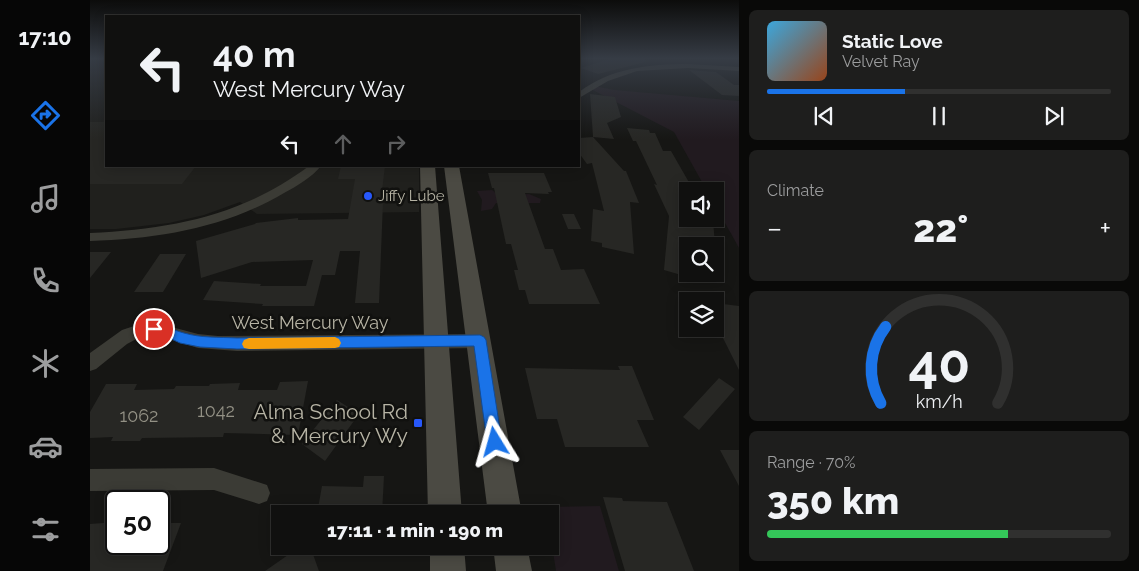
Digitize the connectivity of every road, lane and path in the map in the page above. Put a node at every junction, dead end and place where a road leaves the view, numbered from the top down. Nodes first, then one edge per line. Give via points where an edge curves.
1 (595, 86) edge
2 (580, 95) edge
3 (315, 167) edge
4 (427, 167) edge
5 (452, 167) edge
6 (90, 237) edge
7 (480, 340) junction
8 (436, 341) junction
9 (90, 363) edge
10 (90, 480) edge
11 (259, 493) dead end
12 (445, 505) edge
13 (504, 505) edge
14 (447, 555) edge
15 (511, 555) edge
16 (448, 571) edge
17 (514, 571) edge

1 - 2 street
3 - 6 street via 275,195 223,216 174,229
4 - 8 main road
5 - 7 main road
7 - 8 street, West Mercury Way
7 - 13 main road
8 - 9 street, West Mercury Way via 237,344 200,342 180,338 165,330 142,329
8 - 12 main road
10 - 11 street via 214,479
14 - 16 main road
15 - 17 main road

